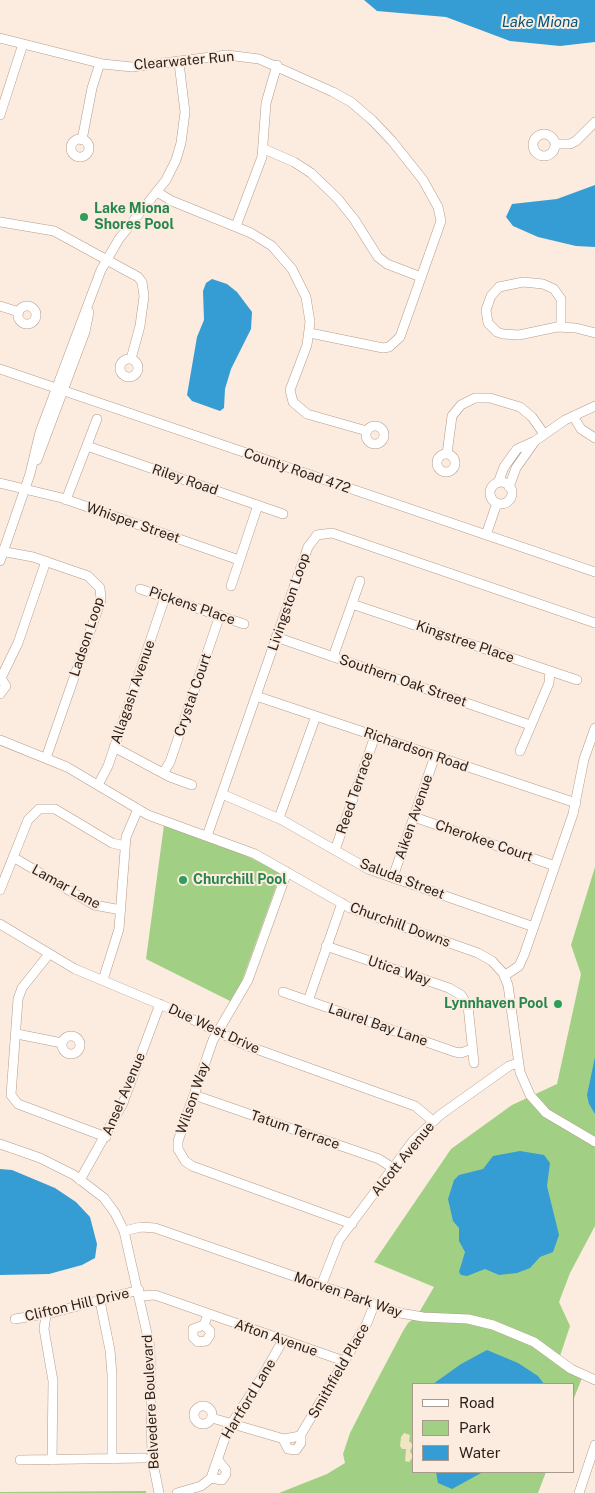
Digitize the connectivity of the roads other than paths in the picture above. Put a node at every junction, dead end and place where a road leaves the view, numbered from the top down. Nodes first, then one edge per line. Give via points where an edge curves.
1 (0, 38) edge
2 (23, 44) junction
3 (179, 63) junction
4 (100, 64) junction
5 (277, 65) junction
6 (0, 115) edge
7 (595, 122) edge
8 (82, 140) dead end
9 (556, 144) dead end
10 (264, 149) junction
11 (157, 192) junction
12 (0, 222) edge
13 (236, 226) junction
14 (106, 260) junction
15 (421, 277) junction
16 (0, 306) edge
17 (19, 312) dead end
18 (561, 327) junction
19 (310, 332) junction
20 (595, 333) edge
21 (131, 359) dead end
22 (0, 369) edge
23 (60, 390) junction
24 (595, 406) edge
25 (574, 416) junction
26 (97, 420) dead end
27 (367, 430) dead end
28 (544, 434) junction
29 (595, 438) edge
30 (535, 441) junction
31 (87, 446) junction
32 (447, 454) dead end
33 (505, 466) junction
34 (515, 471) junction
35 (0, 483) edge
36 (498, 483) junction
37 (509, 487) junction
38 (25, 490) junction
39 (66, 500) junction
40 (497, 503) junction
41 (258, 505) junction
42 (283, 514) dead end
43 (486, 535) junction
44 (2, 551) edge
45 (240, 560) junction
46 (0, 561) edge
47 (46, 561) junction
48 (595, 572) edge
49 (360, 581) dead end
50 (231, 586) dead end
51 (140, 589) dead end
52 (165, 597) junction
53 (352, 604) junction
54 (220, 615) junction
55 (595, 623) edge
56 (244, 624) dead end
57 (276, 637) junction
58 (333, 657) junction
59 (550, 670) junction
60 (0, 678) edge
61 (578, 680) dead end
62 (0, 694) edge
63 (256, 696) junction
64 (316, 716) junction
65 (530, 725) junction
66 (595, 728) edge
67 (375, 736) junction
68 (0, 740) edge
69 (114, 746) junction
70 (520, 751) dead end
71 (435, 756) junction
72 (46, 758) junction
73 (163, 774) junction
74 (98, 785) junction
75 (192, 785) dead end
76 (222, 794) junction
77 (576, 803) junction
78 (138, 809) junction
79 (414, 817) junction
80 (279, 818) junction
81 (207, 836) junction
82 (124, 846) junction
83 (335, 850) junction
84 (13, 857) junction
85 (555, 866) junction
86 (287, 872) junction
87 (393, 877) junction
88 (0, 890) edge
89 (342, 903) junction
90 (121, 910) junction
91 (0, 924) edge
92 (534, 927) junction
93 (326, 946) junction
94 (49, 954) junction
95 (504, 976) junction
96 (103, 980) junction
97 (283, 992) dead end
98 (308, 1001) junction
99 (160, 1004) junction
100 (217, 1031) junction
101 (16, 1034) junction
102 (62, 1043) dead end
103 (472, 1049) junction
104 (474, 1063) dead end
105 (518, 1063) junction
106 (194, 1095) junction
107 (434, 1121) junction
108 (106, 1137) junction
109 (595, 1142) edge
110 (0, 1144) edge
111 (393, 1168) junction
112 (80, 1180) junction
113 (352, 1224) junction
114 (124, 1231) junction
115 (321, 1286) junction
116 (140, 1293) junction
117 (100, 1301) junction
118 (374, 1305) junction
119 (208, 1314) junction
120 (46, 1315) junction
121 (15, 1318) dead end
122 (204, 1325) dead end
123 (283, 1340) junction
124 (344, 1361) junction
125 (595, 1380) edge
126 (212, 1418) dead end
127 (232, 1423) junction
128 (595, 1446) edge
129 (144, 1458) dead end
130 (112, 1459) junction
131 (20, 1460) dead end
132 (52, 1460) junction
133 (159, 1493) edge
134 (177, 1493) edge
135 (580, 1493) edge

1 - 2 street, Clearwater Run
2 - 4 street, Clearwater Run
2 - 6 street
3 - 4 street, Clearwater Run via 132,67
3 - 5 street, Clearwater Run via 227,56 259,59
3 - 11 street via 185,112 181,143
4 - 8 street
5 - 10 street via 266,103
5 - 15 street, Clearwater Run via 351,102 392,141 423,180 438,207 440,221
7 - 9 street via 576,141
10 - 13 street
10 - 15 street via 311,173 354,219 378,257 387,264
11 - 13 street
11 - 14 street
12 - 14 street via 54,230
13 - 19 street via 272,246 292,269 306,297
14 - 21 street via 131,272 142,282 144,296 140,326
14 - 23 street via 90,297
15 - 19 street, Clearwater Run via 400,337 389,347
16 - 17 street
18 - 18 street via 503,334 496,332 488,323 486,310 491,296 499,287 523,282 543,284 554,289 561,299
18 - 20 street
19 - 27 street via 290,390 293,402 307,414
22 - 23 street, County Road 472
23 - 38 street via 44,446
23 - 43 street, County Road 472
24 - 25 street
25 - 28 street
25 - 29 street via 586,434
26 - 31 street
28 - 30 street
28 - 32 street via 520,407 490,398 475,398 461,405 452,416
30 - 33 street via 517,449
30 - 34 street
31 - 39 street
31 - 41 street, Riley Road
33 - 34 street
33 - 36 street
34 - 37 street
35 - 38 street, Whisper Street
36 - 37 street
36 - 40 street via 490,492
37 - 40 street via 509,499
38 - 39 street, Whisper Street
38 - 44 street
39 - 45 street, Whisper Street
40 - 43 street
41 - 42 street, Riley Road
41 - 45 street
43 - 48 street, County Road 472
44 - 46 street
44 - 47 street, Ladson Loop
45 - 50 street
47 - 60 street via 18,643
47 - 72 street, Ladson Loop via 93,578 102,594
49 - 53 street
51 - 52 street, Pickens Place
52 - 54 street, Pickens Place
52 - 69 street, Allagash Avenue
53 - 58 street
53 - 59 street, Kingstree Place
54 - 56 street, Pickens Place
54 - 73 street, Crystal Court via 170,762
55 - 57 street, Livingston Loop via 327,532 310,542
57 - 58 street, Southern Oak Street
57 - 63 street, Livingston Loop
58 - 65 street, Southern Oak Street
59 - 61 street, Kingstree Place
59 - 65 street via 549,683
60 - 62 street via 6,686
63 - 64 street, Richardson Road
63 - 76 street, Livingston Loop
64 - 67 street, Richardson Road
64 - 80 street
65 - 70 street
66 - 77 street via 584,759
67 - 71 street, Richardson Road
67 - 83 street, Reed Terrace
68 - 72 street, Churchill Downs
69 - 73 street
69 - 74 street, Allagash Avenue
71 - 77 street, Richardson Road
71 - 79 street, Aiken Avenue
72 - 74 street, Churchill Downs
73 - 75 street
74 - 78 street, Churchill Downs
76 - 80 street, Saluda Street
76 - 81 street, Livingston Loop
77 - 85 street
78 - 81 street, Churchill Downs via 159,820
78 - 82 street
79 - 85 street, Cherokee Court
79 - 87 street, Aiken Avenue
80 - 83 street, Saluda Street
81 - 86 street, Churchill Downs via 243,849
82 - 84 street via 112,843 55,808 45,807 31,814
82 - 90 street
83 - 87 street, Saluda Street via 368,869
84 - 88 street
84 - 90 street, Lamar Lane via 88,902
85 - 92 street
86 - 89 street, Churchill Downs
86 - 100 street, Wilson Way via 248,980
87 - 92 street, Saluda Street
89 - 93 street
89 - 95 street, Churchill Downs via 358,912 478,953 492,961
90 - 96 street via 115,944
91 - 94 street, Due West Drive
92 - 95 street via 519,966
93 - 98 street
93 - 103 street, Utica Way via 456,992 468,1006
94 - 96 street, Due West Drive via 74,969
94 - 101 street via 20,993
95 - 105 street, Churchill Downs via 510,991
96 - 99 street, Due West Drive
97 - 98 street, Laurel Bay Lane
98 - 103 street, Laurel Bay Lane via 455,1052
99 - 100 street, Due West Drive
99 - 108 street, Ansel Avenue via 130,1088
100 - 106 street, Wilson Way
100 - 107 street, Due West Drive via 252,1048 414,1106
101 - 102 street
101 - 108 street via 10,1089 14,1101
103 - 104 street, Utica Way
105 - 107 street, Alcott Avenue via 480,1086
105 - 109 street, Churchill Downs via 525,1085 540,1107
106 - 111 street, Tatum Terrace via 379,1159
106 - 113 street, Wilson Way via 178,1141 178,1149 185,1162
107 - 111 street, Alcott Avenue
108 - 112 street, Ansel Avenue
110 - 112 street, Belvedere Boulevard via 40,1158
111 - 113 street, Alcott Avenue
112 - 114 street, Belvedere Boulevard via 104,1198
113 - 115 street, Alcott Avenue via 336,1247
114 - 115 street, Morven Park Way via 155,1228
114 - 116 street, Belvedere Boulevard
115 - 118 street, Morven Park Way
116 - 117 street, Clifton Hill Drive
116 - 119 street, Afton Avenue via 155,1295
116 - 133 street, Belvedere Boulevard via 150,1347 152,1458
117 - 120 street, Clifton Hill Drive
117 - 130 street via 112,1368
118 - 124 street, Smithfield Place
118 - 125 street, Morven Park Way via 412,1316 468,1319 493,1325 534,1342 571,1368
119 - 122 street
119 - 123 street, Afton Avenue
120 - 121 street, Clifton Hill Drive
120 - 132 street via 44,1329 53,1381
123 - 124 street, Afton Avenue
123 - 127 street, Hartford Lane
124 - 127 street, Smithfield Place via 296,1450 288,1449 283,1439
126 - 127 street, Smithfield Place
127 - 134 street, Hartford Lane via 211,1478 201,1486
128 - 135 street
129 - 130 street
130 - 132 street
131 - 132 street

